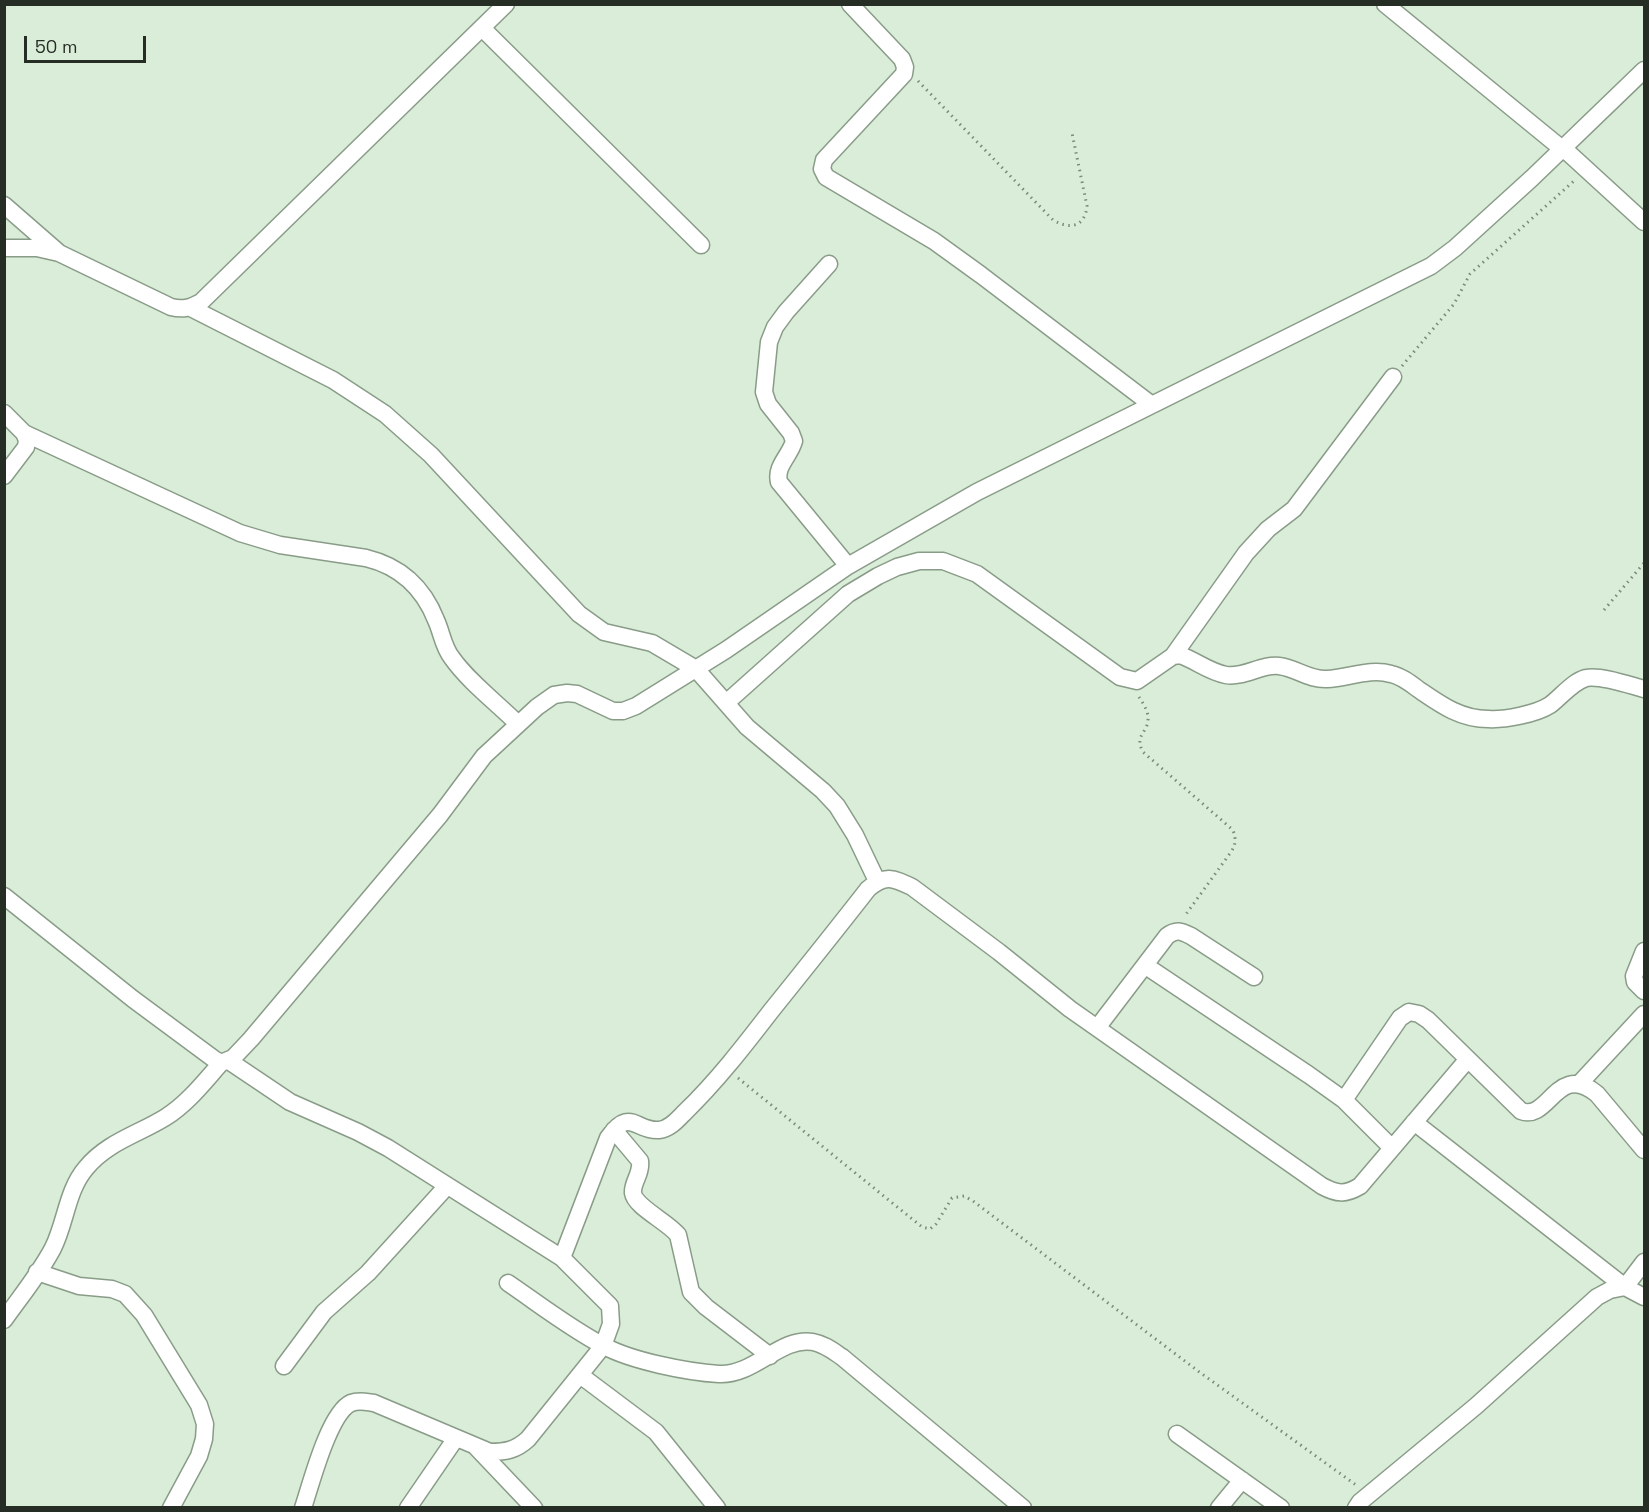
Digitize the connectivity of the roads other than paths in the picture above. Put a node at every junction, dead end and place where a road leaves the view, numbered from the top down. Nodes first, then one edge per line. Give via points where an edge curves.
1 (506, 4) edge
2 (850, 4) edge
3 (1386, 4) edge
4 (482, 28) junction
5 (1644, 70) edge
6 (1572, 156) junction
7 (4, 205) edge
8 (1644, 222) edge
9 (701, 246) dead end
10 (4, 248) edge
11 (59, 253) junction
12 (830, 264) dead end
13 (191, 308) junction
14 (1393, 376) road end
15 (1152, 405) junction
16 (4, 413) edge
17 (24, 433) junction
18 (4, 476) edge
19 (848, 566) junction
20 (1173, 656) junction
21 (703, 676) junction
22 (1644, 689) edge
23 (726, 703) junction
24 (518, 724) junction
25 (877, 881) junction
26 (4, 896) edge
27 (1644, 951) edge
28 (1146, 966) junction
29 (1254, 977) dead end
30 (1644, 991) edge
31 (1644, 1014) edge
32 (1097, 1028) junction
33 (1468, 1059) junction
34 (225, 1062) junction
35 (1580, 1083) junction
36 (1344, 1100) junction
37 (1414, 1122) junction
38 (614, 1130) junction
39 (1392, 1148) junction
40 (1644, 1150) edge
41 (447, 1186) junction
42 (562, 1258) junction
43 (1644, 1262) edge
44 (37, 1272) junction
45 (508, 1283) dead end
46 (1625, 1287) junction
47 (1644, 1297) edge
48 (4, 1320) edge
49 (603, 1346) junction
50 (770, 1356) junction
51 (284, 1366) dead end
52 (580, 1375) junction
53 (1177, 1434) dead end
54 (456, 1438) junction
55 (475, 1446) junction
56 (1242, 1480) junction
57 (171, 1508) edge
58 (303, 1508) edge
59 (408, 1508) edge
60 (534, 1508) edge
61 (717, 1508) edge
62 (1023, 1508) edge
63 (1219, 1508) edge
64 (1281, 1508) edge
65 (1356, 1508) edge

1 - 4 street
2 - 15 street via 902,59 904,74 824,160 822,169 826,177 941,246
3 - 6 street
4 - 9 street
4 - 13 street
5 - 6 street
6 - 8 street
6 - 15 street via 1532,178 1431,266
7 - 11 street
10 - 11 street
11 - 13 street via 171,307
12 - 19 street via 775,327 769,342 764,392 794,441 777,474 779,482
13 - 21 street via 333,380 385,414 591,624 604,632 652,643
14 - 20 street via 1294,509 1246,553
15 - 19 street via 977,492
16 - 17 street
17 - 18 street via 26,447
17 - 24 street via 240,533 280,545 366,558 398,570 428,602 451,657
19 - 21 street
20 - 22 street via 1180,655 1226,675 1268,666 1328,679 1377,672 1390,674 1444,707 1475,719 1491,720 1540,710 1588,678
20 - 23 street via 1137,681 1120,677 977,574 943,561 919,561 897,567 848,594
21 - 23 street
21 - 24 street via 623,711 614,711 577,694 554,695
23 - 25 street via 747,727 837,806
24 - 34 street via 484,756 382,885 251,1039
25 - 32 street via 886,878 912,888
25 - 38 street via 696,1102 671,1125 659,1130 628,1122
26 - 34 street via 134,999
27 - 30 street via 1634,976
28 - 29 street via 1167,936 1181,931
28 - 32 street
28 - 36 street
31 - 35 street
32 - 39 street via 1336,1193 1348,1193 1360,1186
33 - 35 street via 1527,1113 1539,1108 1558,1090
33 - 36 street via 1428,1020 1408,1012
33 - 37 street
34 - 41 street via 290,1102 373,1139
34 - 44 street via 177,1110 113,1144 85,1168 52,1249
35 - 40 street via 1597,1094
36 - 39 street
37 - 39 street
37 - 46 street
38 - 42 street
38 - 50 street via 640,1161 633,1196 678,1235 691,1292
41 - 42 street
41 - 51 street via 368,1273 324,1311
42 - 49 street via 610,1306 611,1324
43 - 46 street
44 - 48 street
44 - 57 street via 79,1286 125,1294 144,1315 199,1405 205,1424 204,1439
45 - 49 street
46 - 47 street
46 - 65 street via 1597,1297
49 - 50 street via 637,1359 722,1374 745,1370
49 - 52 street
50 - 62 street via 804,1341 815,1342 842,1357
52 - 55 street via 518,1448 490,1452
52 - 61 street via 656,1432
53 - 56 street
54 - 55 street
54 - 58 street via 374,1403 349,1404 331,1426
54 - 59 street
55 - 60 street
56 - 63 street
56 - 64 street

